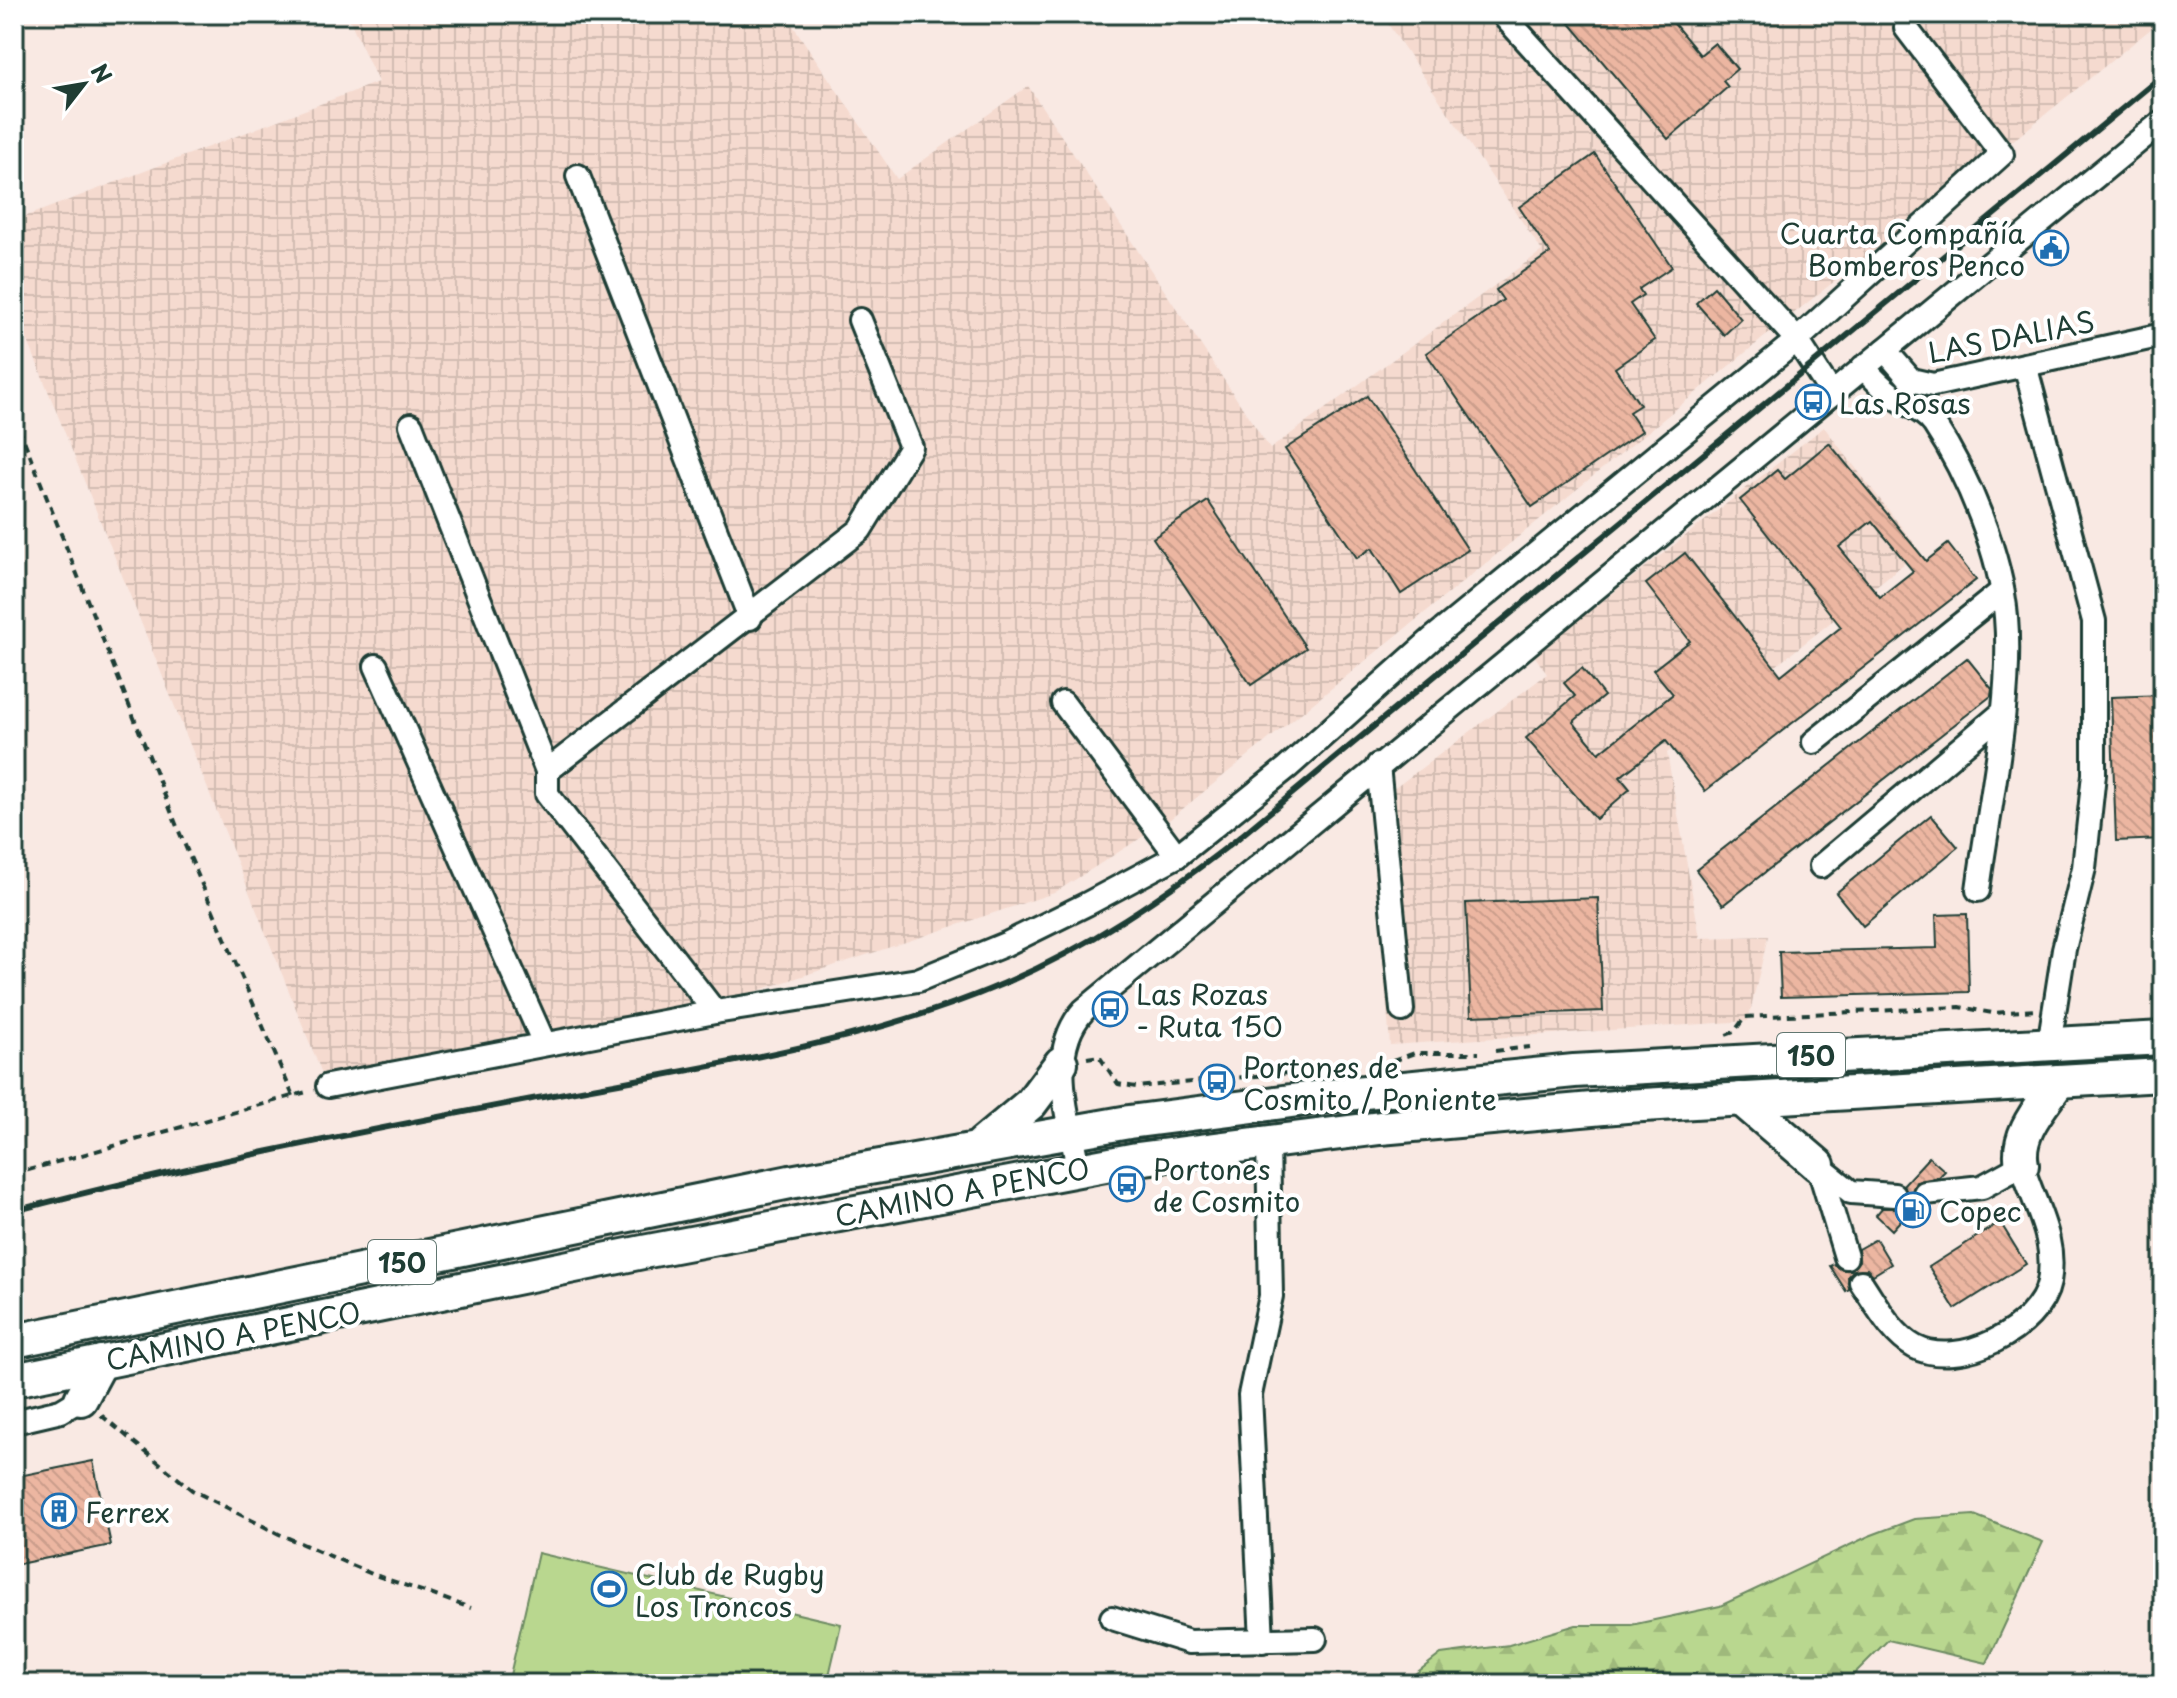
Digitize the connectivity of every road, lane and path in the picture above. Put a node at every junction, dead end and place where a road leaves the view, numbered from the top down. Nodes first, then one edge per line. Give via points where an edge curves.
1 (1505, 17) dead end
2 (1906, 28) dead end
3 (2163, 121) edge
4 (578, 176) dead end
5 (860, 320) dead end
6 (2163, 335) edge
7 (1797, 340) junction
8 (1885, 350) junction
9 (2025, 365) junction
10 (1863, 367) junction
11 (1832, 394) junction
12 (14, 415) edge
13 (411, 425) dead end
14 (2002, 591) junction
15 (750, 618) junction
16 (376, 666) dead end
17 (1063, 703) dead end
18 (2001, 714) junction
19 (1814, 742) dead end
20 (1378, 765) junction
21 (547, 771) junction
22 (1177, 856) junction
23 (1821, 866) dead end
24 (1978, 890) dead end
25 (2055, 1008) junction
26 (1402, 1010) dead end
27 (715, 1012) junction
28 (1723, 1037) dead end
29 (2163, 1038) edge
30 (544, 1043) junction
31 (2049, 1045) junction
32 (1544, 1046) dead end
33 (1061, 1063) junction
34 (1382, 1064) dead end
35 (1299, 1072) dead end
36 (2163, 1075) edge
37 (2059, 1081) junction
38 (328, 1086) joint
39 (293, 1096) junction
40 (1741, 1099) junction
41 (1072, 1131) junction
42 (1268, 1142) junction
43 (980, 1146) junction
44 (1818, 1165) junction
45 (2022, 1165) junction
46 (1078, 1168) junction
47 (15, 1174) edge
48 (1925, 1193) dead end
49 (1894, 1195) dead end
50 (1846, 1257) dead end
51 (1861, 1282) dead end
52 (14, 1341) edge
53 (101, 1362) junction
54 (14, 1380) edge
55 (81, 1399) junction
56 (14, 1422) edge
57 (471, 1608) dead end
58 (1112, 1618) dead end
59 (1315, 1639) dead end
60 (1262, 1641) junction

1 - 7 street
2 - 7 street via 2002,154
3 - 8 street
4 - 15 street
5 - 15 street via 911,447 860,530
6 - 9 street, LAS DALIAS
7 - 11 street
7 - 22 street
8 - 9 street, LAS DALIAS via 1911,380 1926,385
8 - 10 street
9 - 25 street via 2094,621 2094,774 2084,868
10 - 11 street
10 - 14 street via 1881,387 1935,425 1979,516
11 - 20 street
12 - 39 path via 178,829
13 - 21 street
14 - 18 street via 2007,648
14 - 19 street
15 - 21 street
16 - 30 street
17 - 22 street
18 - 23 street
18 - 24 street
20 - 26 street
20 - 33 street via 1095,999 1070,1029
21 - 27 street via 547,794
22 - 27 street via 1006,944 918,980
25 - 28 path via 1745,1017
25 - 31 street
27 - 30 street
29 - 31 highway, CAMINO A PENCO / 150
30 - 38 street
31 - 41 highway, CAMINO A PENCO / 150 via 1560,1073 1345,1094
32 - 34 path via 1415,1053
33 - 35 path via 1099,1056 1118,1084 1136,1087
33 - 41 street
33 - 43 highway via 1031,1103
36 - 37 highway, CAMINO A PENCO / 150
37 - 40 highway, CAMINO A PENCO / 150
37 - 45 highway via 2028,1127
38 - 39 path
39 - 47 path
40 - 42 highway, CAMINO A PENCO / 150 via 1501,1116
40 - 44 highway
41 - 43 highway, CAMINO A PENCO / 150
41 - 46 street
42 - 46 highway, CAMINO A PENCO / 150
42 - 60 street via 1271,1296 1250,1395
43 - 52 highway, CAMINO A PENCO / 150
44 - 49 street via 1851,1192
44 - 50 street
45 - 48 street via 1982,1187
45 - 51 street via 2046,1223 2049,1278 2039,1305 2023,1322 1970,1351 1930,1353 1896,1332
46 - 53 highway, CAMINO A PENCO / 150
53 - 54 highway, CAMINO A PENCO / 150
53 - 55 highway
55 - 56 street via 61,1411
55 - 57 path via 192,1490 372,1574
58 - 60 street via 1189,1642
59 - 60 street

